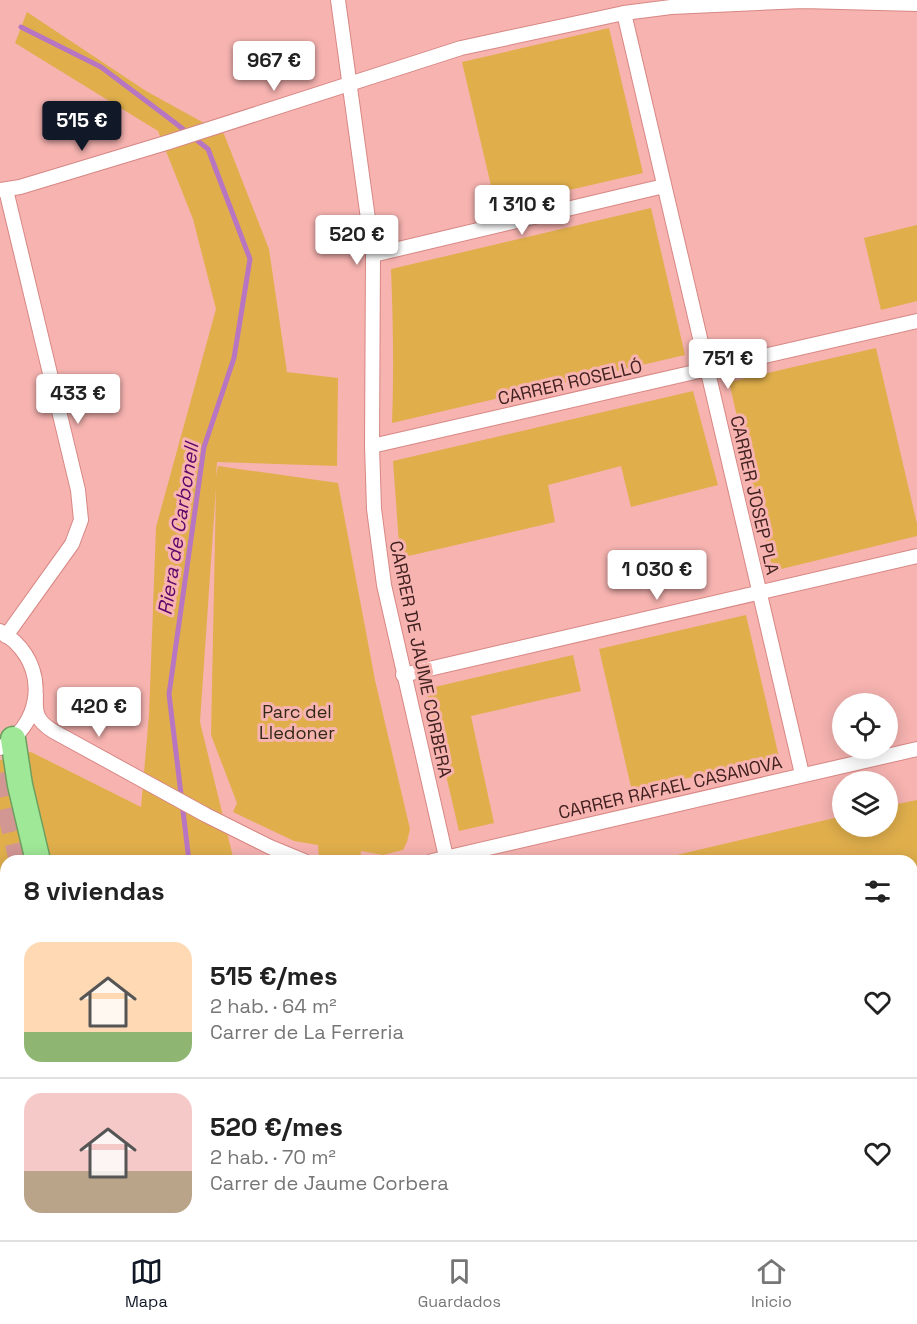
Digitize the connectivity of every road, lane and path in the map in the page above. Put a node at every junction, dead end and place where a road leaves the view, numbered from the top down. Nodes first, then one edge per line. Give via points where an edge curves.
1 (339, 0) edge
2 (886, 2) edge
3 (917, 4) edge
4 (624, 13) junction
5 (349, 85) junction
6 (664, 186) junction
7 (3, 190) edge
8 (373, 255) junction
9 (917, 321) edge
10 (707, 369) junction
11 (372, 446) junction
12 (917, 556) edge
13 (759, 593) junction
14 (3, 634) edge
15 (404, 675) junction
16 (36, 695) junction
17 (54, 731) junction
18 (10, 741) edge
19 (917, 748) edge
20 (802, 774) junction
21 (37, 855) edge
22 (289, 855) edge
23 (438, 855) edge
24 (456, 855) edge

1 - 5 street, CARRER DE JAUME CORBERA
2 - 3 street
2 - 4 street via 671,7
4 - 5 street via 460,48
4 - 6 street, CARRER JOSEP PLA
5 - 7 street
5 - 8 street, CARRER DE JAUME CORBERA
6 - 8 street
6 - 10 street, CARRER JOSEP PLA
7 - 14 street via 78,490 81,520 72,544
8 - 11 street, CARRER DE JAUME CORBERA
9 - 10 street, CARRER ROSELLÓ
10 - 11 street, CARRER ROSELLÓ
10 - 13 street, CARRER JOSEP PLA
11 - 15 street, CARRER DE JAUME CORBERA via 374,509 384,585
12 - 13 street
13 - 15 street
13 - 20 street, CARRER JOSEP PLA
14 - 16 street via 15,641 27,657
15 - 23 street, CARRER DE JAUME CORBERA
16 - 17 street via 38,716
16 - 18 street via 23,730
17 - 18 street via 40,727
17 - 22 street
18 - 21 highway
19 - 20 street, CARRER RAFAEL CASANOVA
20 - 24 street, CARRER RAFAEL CASANOVA

